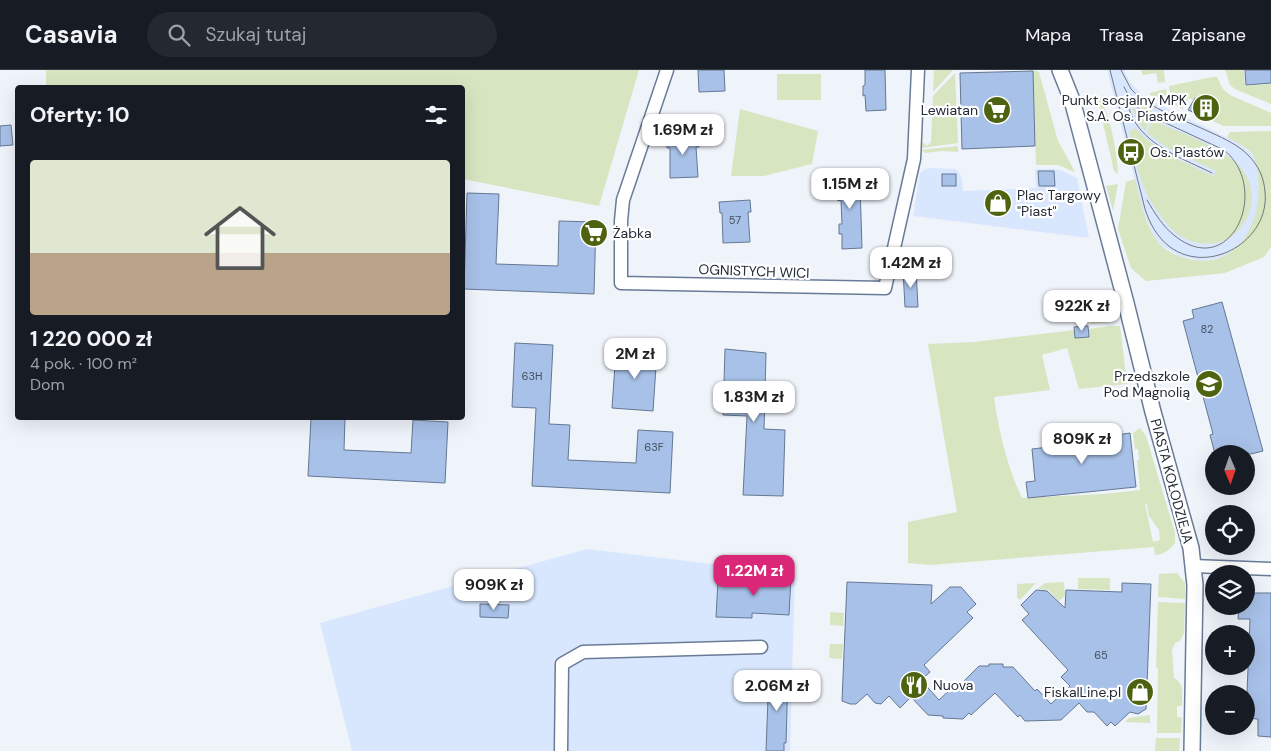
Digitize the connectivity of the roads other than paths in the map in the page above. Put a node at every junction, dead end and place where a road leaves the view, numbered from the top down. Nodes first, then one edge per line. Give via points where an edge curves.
1 (666, 70) edge
2 (918, 70) edge
3 (1060, 70) edge
4 (1071, 70) edge
5 (1072, 100) junction
6 (1193, 566) junction
7 (1271, 569) edge
8 (761, 647) dead end
9 (561, 751) edge
10 (1192, 751) edge

1 - 2 street, OGNISTYCH WICI via 623,200 621,284 885,288 914,159
3 - 5 street, PIASTA KOŁODZIEJA
4 - 5 street, PIASTA KOŁODZIEJA
5 - 6 street, PIASTA KOŁODZIEJA via 1188,535
6 - 7 street
6 - 10 street, PIASTA KOŁODZIEJA
8 - 9 street via 583,652 562,664

